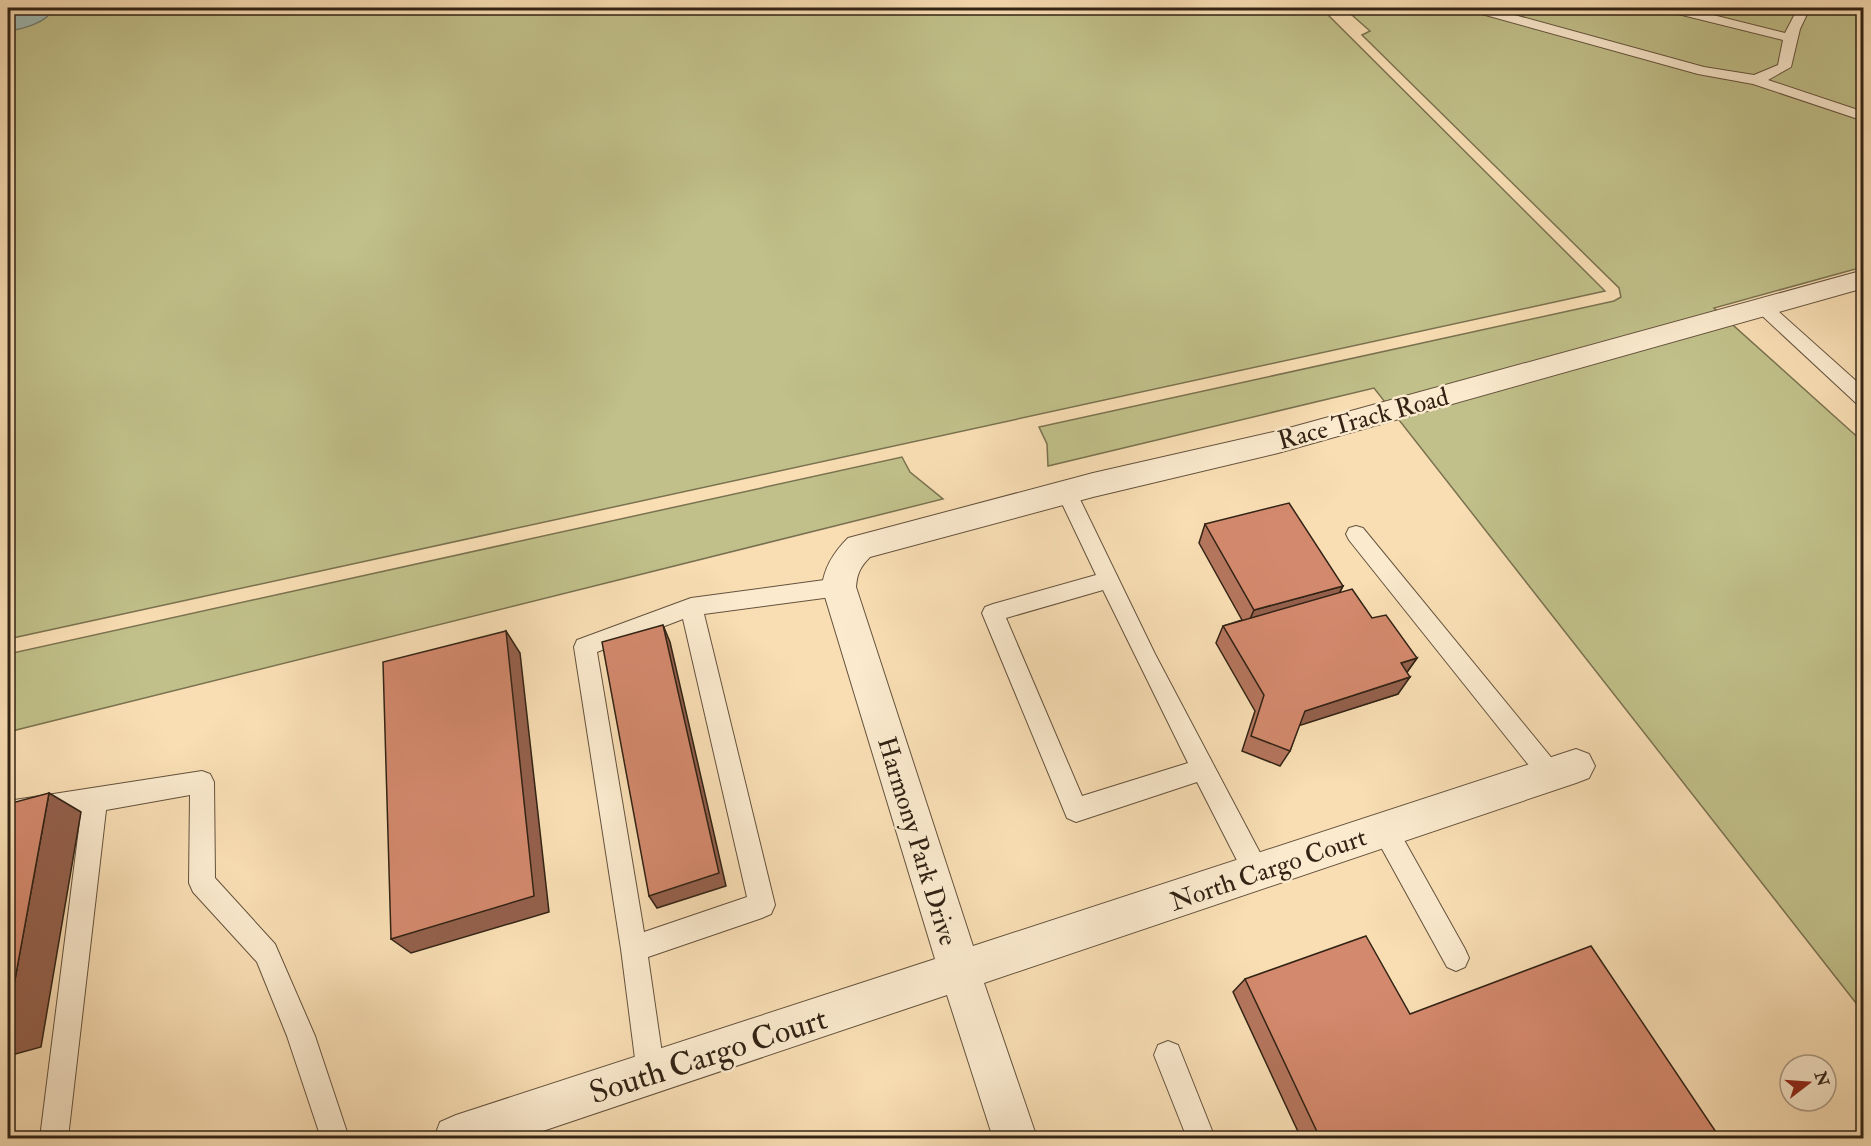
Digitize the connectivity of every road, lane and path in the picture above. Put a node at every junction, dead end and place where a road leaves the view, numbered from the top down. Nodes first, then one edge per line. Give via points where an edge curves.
1 (1476, 8) edge
2 (1671, 8) edge
3 (1804, 8) edge
4 (1790, 39) junction
5 (1756, 80) junction
6 (1863, 117) edge
7 (1863, 279) edge
8 (1763, 307) junction
9 (1863, 399) edge
10 (1066, 491) junction
11 (1356, 534) dead end
12 (1109, 580) junction
13 (839, 587) junction
14 (691, 607) junction
15 (1203, 769) junction
16 (1563, 771) joint
17 (95, 800) junction
18 (8, 812) edge
19 (1385, 830) junction
20 (1257, 873) junction
21 (634, 949) junction
22 (1456, 958) dead end
23 (960, 972) junction
24 (1168, 1055) dead end
25 (651, 1074) junction
26 (54, 1138) edge
27 (335, 1138) edge
28 (456, 1138) edge
29 (1015, 1138) edge
30 (1201, 1138) edge

1 - 5 lane via 1702,71
2 - 4 lane
3 - 4 lane
4 - 5 lane via 1784,67
5 - 6 lane
7 - 8 street, Race Track Road
8 - 9 lane
8 - 10 street, Race Track Road via 1278,442
10 - 12 lane
10 - 13 street, Race Track Road via 859,547 840,570
11 - 16 lane
12 - 15 lane
12 - 15 lane via 993,613 1076,810
13 - 14 lane
13 - 23 street, Harmony Park Drive
14 - 21 lane via 585,647
14 - 21 lane via 762,905
15 - 20 lane
16 - 19 street, North Cargo Court
17 - 18 lane
17 - 26 lane
17 - 27 lane via 202,782 202,883 266,953 302,1036
19 - 20 street, North Cargo Court
19 - 22 lane
20 - 23 street, North Cargo Court
21 - 25 lane
23 - 25 street, South Cargo Court
23 - 29 street, Harmony Park Drive
24 - 30 lane
25 - 28 street, South Cargo Court

